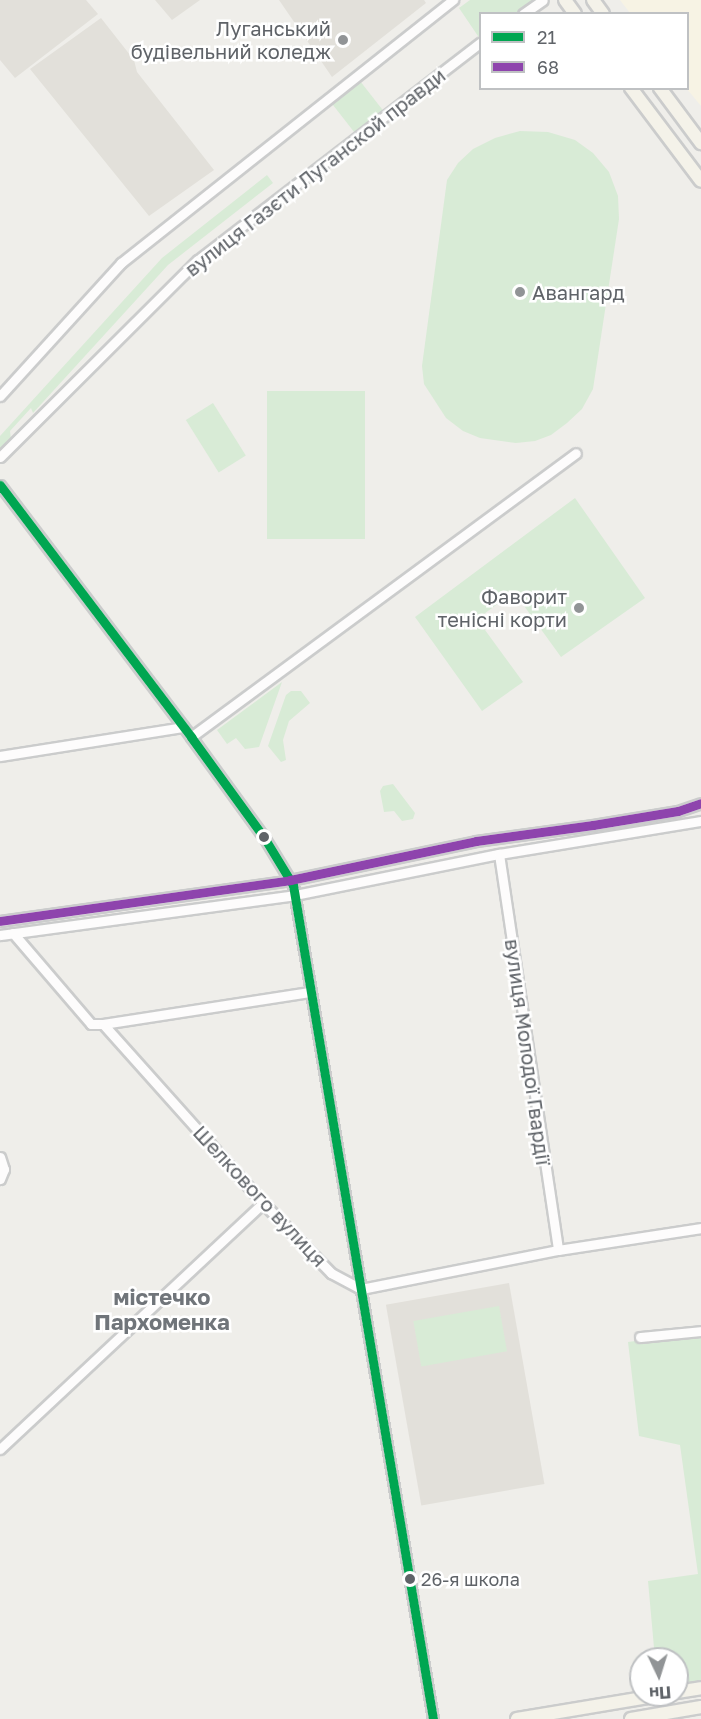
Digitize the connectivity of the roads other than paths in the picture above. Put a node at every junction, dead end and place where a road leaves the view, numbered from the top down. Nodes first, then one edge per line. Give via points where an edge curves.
1 (453, 0) edge
2 (543, 0) edge
3 (526, 12) edge
4 (479, 45) edge
5 (633, 90) edge
6 (662, 90) edge
7 (701, 142) edge
8 (701, 181) edge
9 (0, 396) edge
10 (576, 453) dead end
11 (0, 457) edge
12 (0, 486) edge
13 (183, 727) junction
14 (191, 737) junction
15 (0, 756) edge
16 (701, 802) edge
17 (701, 822) edge
18 (499, 854) junction
19 (290, 880) junction
20 (295, 895) junction
21 (0, 921) edge
22 (13, 933) junction
23 (0, 935) edge
24 (310, 992) junction
25 (104, 1024) junction
26 (0, 1156) edge
27 (0, 1179) edge
28 (263, 1203) junction
29 (701, 1228) edge
30 (558, 1250) junction
31 (361, 1289) junction
32 (701, 1331) edge
33 (640, 1337) dead end
34 (0, 1449) edge
35 (629, 1700) edge
36 (701, 1707) edge
37 (433, 1719) edge
38 (517, 1719) edge
39 (631, 1719) edge

1 - 9 street via 121,264
2 - 3 street
4 - 11 street, вулиця Газєти Луганской правди via 198,260
5 - 8 main road
6 - 7 main road
10 - 14 street
12 - 13 street
13 - 14 street
13 - 15 street
14 - 19 street via 265,838
16 - 19 street via 678,811 476,841
17 - 18 street
18 - 20 street
18 - 30 street, вулиця Молодої Гвардії
19 - 20 street
19 - 21 street
20 - 22 street
20 - 24 street
22 - 23 street
22 - 25 street, Шелкового вулиця via 91,1024
24 - 25 street
24 - 31 street
25 - 28 street, Шелкового вулиця
26 - 27 street via 4,1169
28 - 31 street, Шелкового вулиця via 331,1273
28 - 34 street
29 - 30 street
30 - 31 street
31 - 37 street
32 - 33 street
35 - 38 main road
36 - 39 main road

